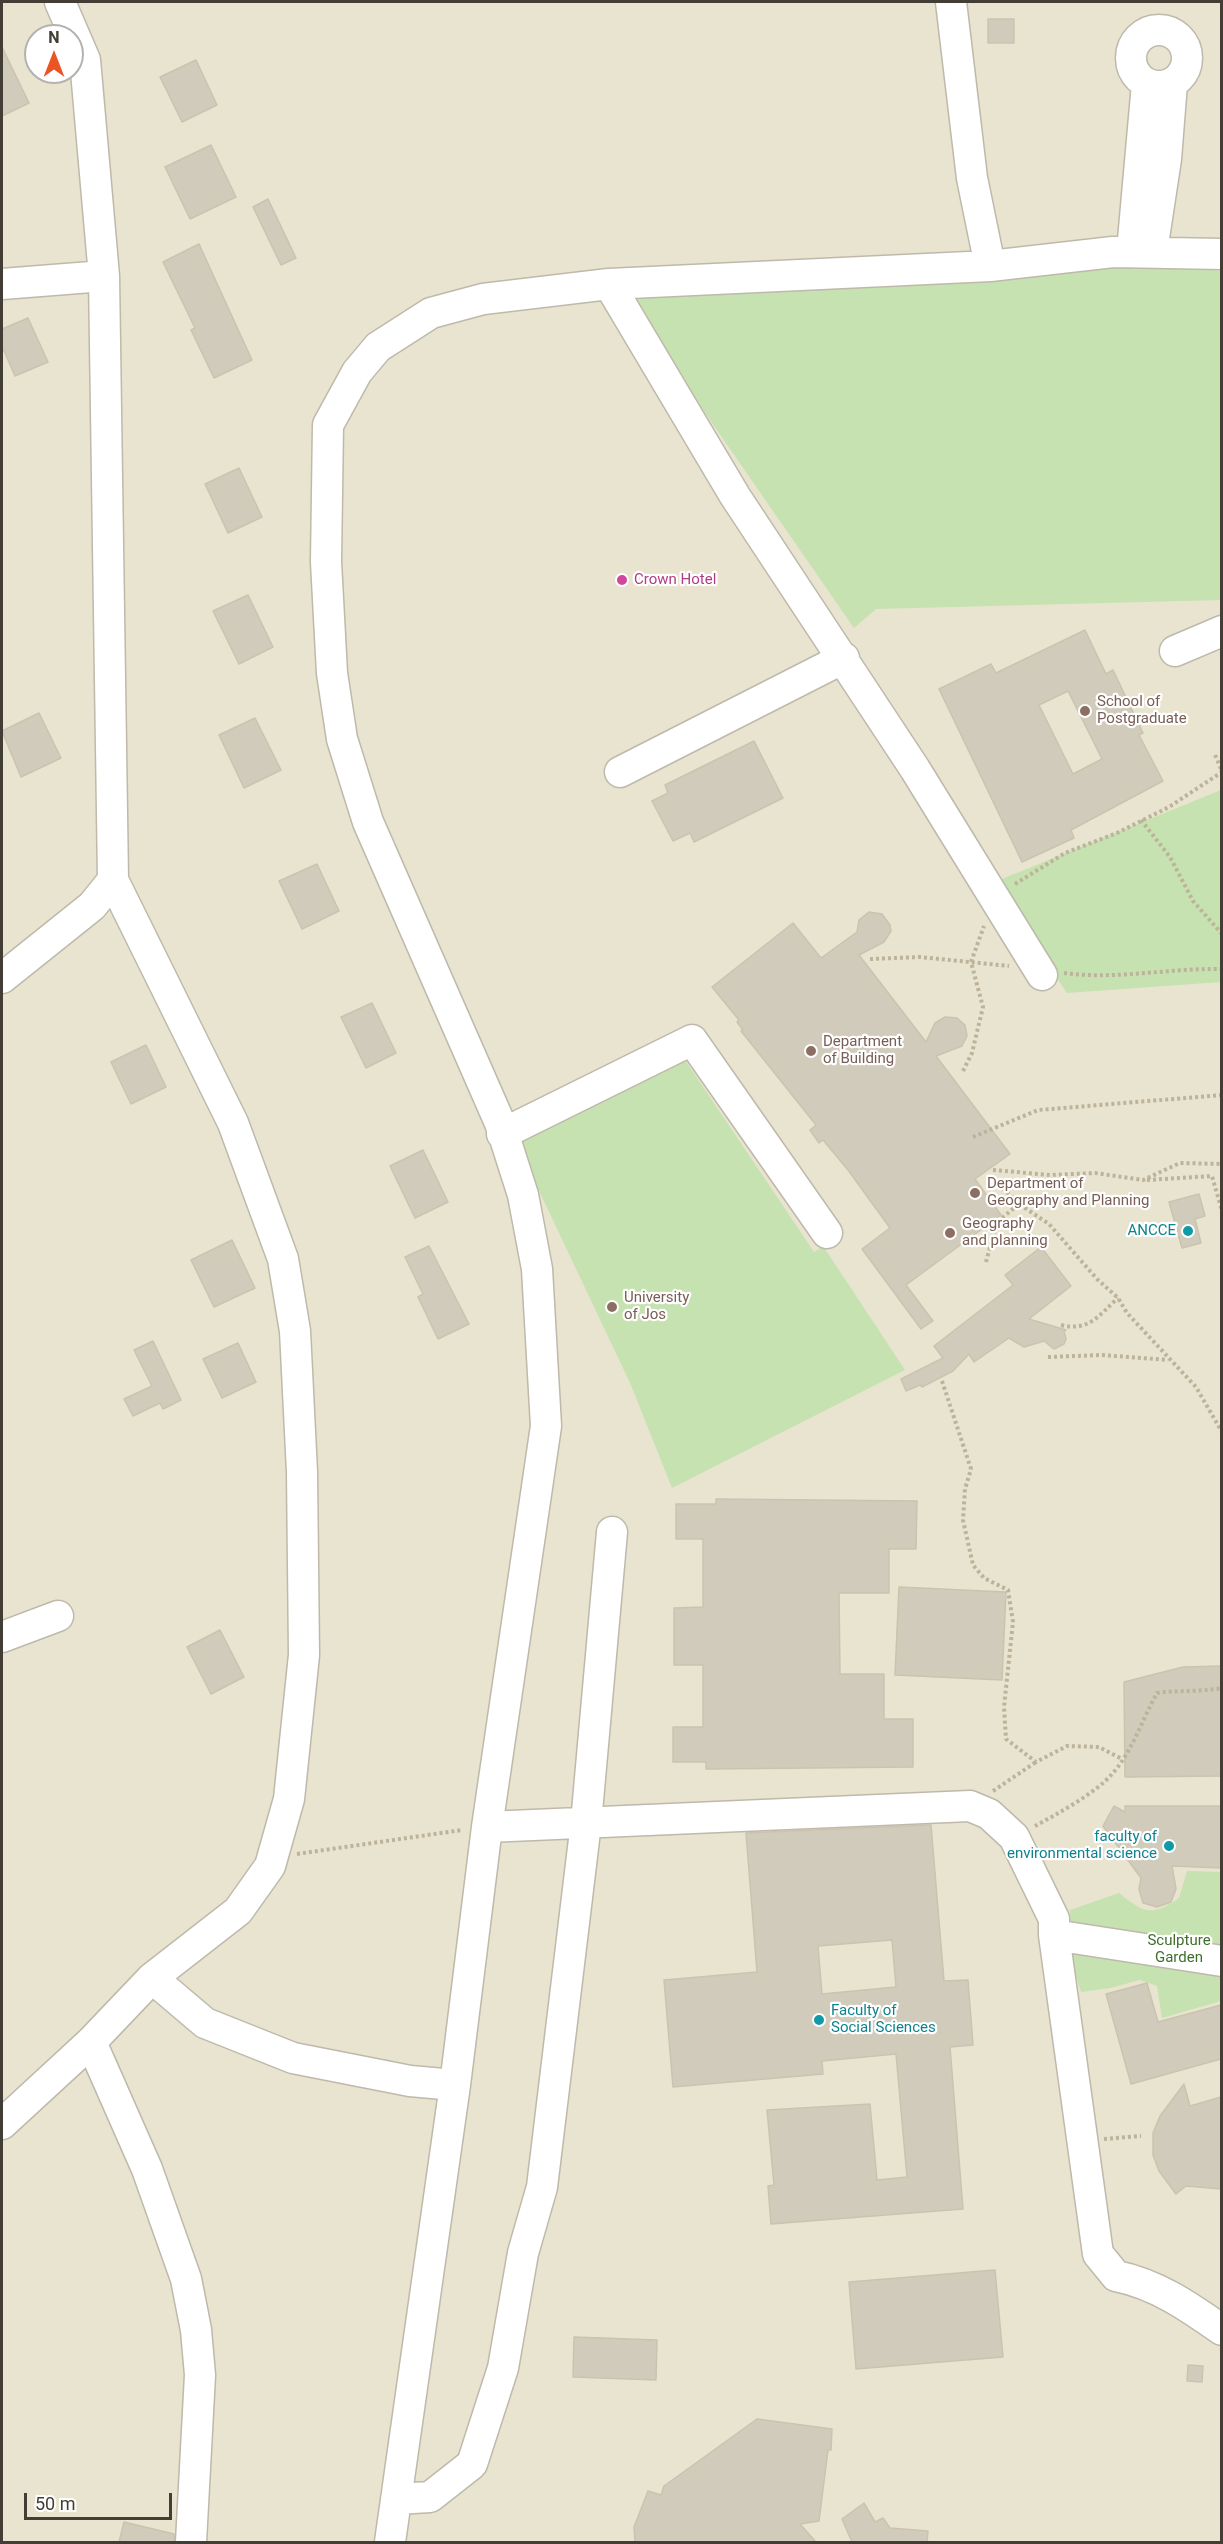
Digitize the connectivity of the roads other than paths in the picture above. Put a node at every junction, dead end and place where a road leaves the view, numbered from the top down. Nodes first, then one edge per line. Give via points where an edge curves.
1 (60, 2) edge
2 (951, 2) edge
3 (1160, 83) dead end
4 (1142, 251) junction
5 (1221, 254) edge
6 (990, 266) junction
7 (104, 276) junction
8 (2, 284) edge
9 (609, 284) junction
10 (1221, 631) edge
11 (1176, 651) dead end
12 (844, 658) junction
13 (620, 772) dead end
14 (113, 880) junction
15 (1042, 975) dead end
16 (2, 978) edge
17 (502, 1134) junction
18 (827, 1233) dead end
19 (612, 1532) dead end
20 (58, 1616) dead end
21 (2, 1637) edge
22 (586, 1823) junction
23 (487, 1827) junction
24 (1054, 1935) junction
25 (1221, 1961) edge
26 (152, 1978) junction
27 (91, 2042) junction
28 (454, 2085) junction
29 (2, 2124) edge
30 (1221, 2330) edge
31 (396, 2499) junction
32 (191, 2542) edge
33 (390, 2542) edge

1 - 7 street via 85,60
2 - 6 street via 972,178
3 - 4 street
4 - 5 street
4 - 6 street
6 - 9 street
7 - 8 street
7 - 14 street
9 - 12 street via 735,496
9 - 17 street via 483,299 431,313 378,347 357,372 328,425 326,562 332,673 342,739 368,822
10 - 11 street
12 - 13 street
12 - 15 street
14 - 16 street via 92,906
14 - 26 street via 233,1123 283,1259 294,1321 302,1473 304,1655 290,1798 273,1858 238,1911
17 - 18 street via 692,1040
17 - 23 street via 524,1195 537,1269 546,1426
19 - 22 street
20 - 21 street
22 - 23 street
22 - 24 street via 970,1806 989,1814 1014,1837 1054,1919
22 - 31 street via 542,2187 522,2253 503,2368 472,2464 430,2497
23 - 28 street
24 - 25 street
24 - 30 street via 1098,2254 1116,2276 1142,2281 1153,2290 1178,2298
26 - 27 street
26 - 28 street via 205,2023 293,2058 410,2081
27 - 29 street
27 - 32 street via 147,2169 186,2279 200,2375
28 - 31 street
31 - 33 street

